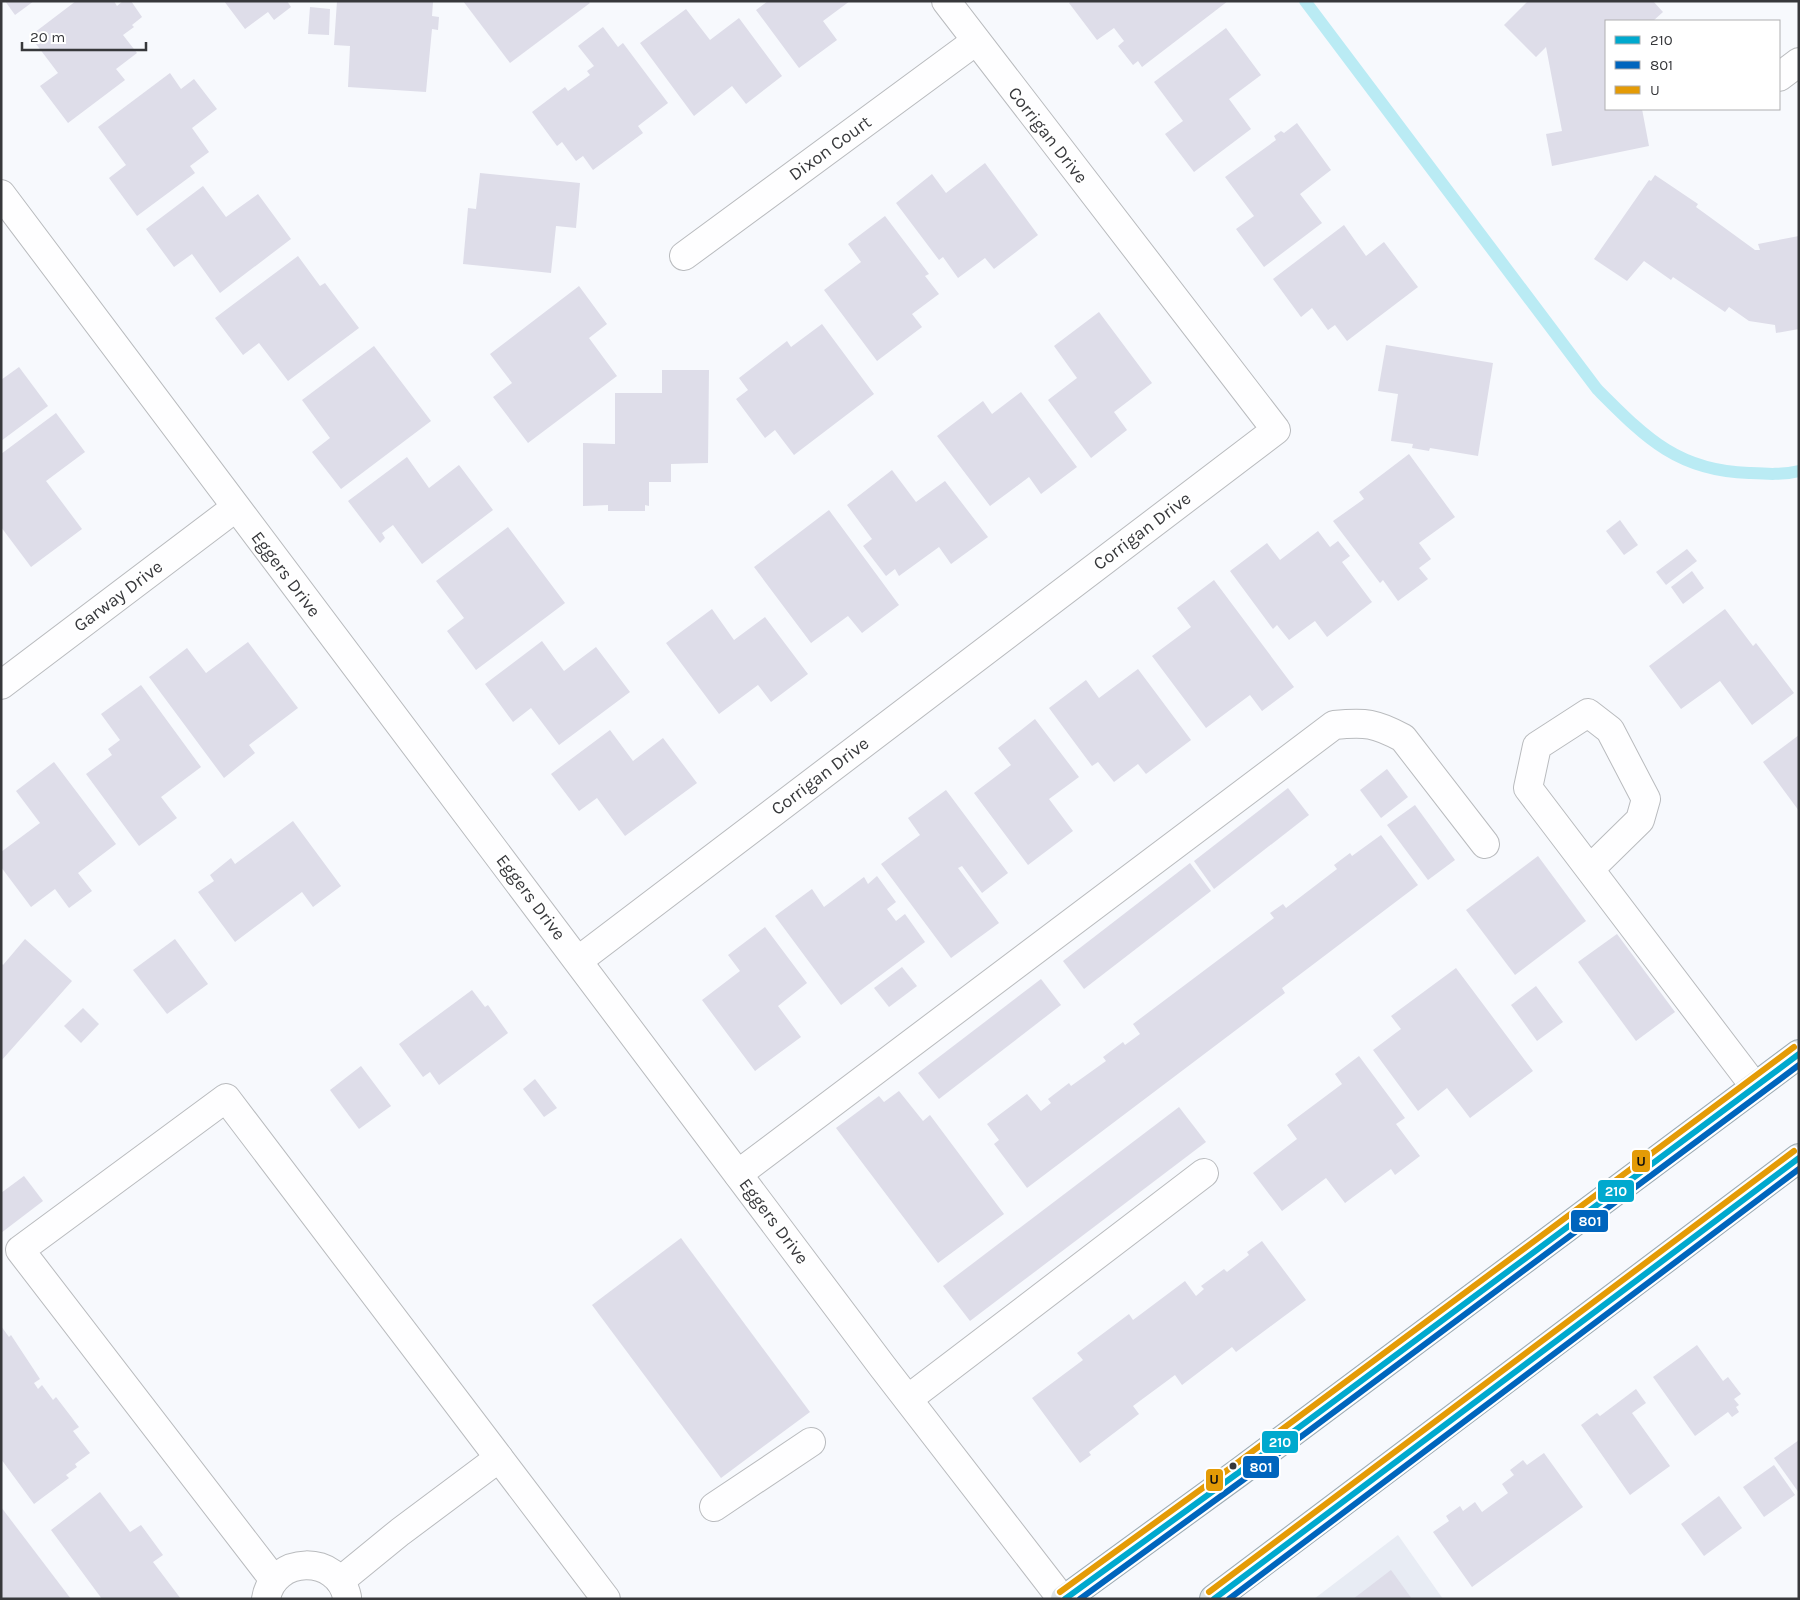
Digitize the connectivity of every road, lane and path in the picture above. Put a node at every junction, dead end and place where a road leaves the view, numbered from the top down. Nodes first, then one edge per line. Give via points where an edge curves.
1 (946, 1) edge
2 (976, 41) junction
3 (1799, 62) edge
4 (1780, 76) edge
5 (1, 194) edge
6 (684, 256) dead end
7 (235, 508) junction
8 (1, 685) edge
9 (1485, 844) dead end
10 (1590, 869) junction
11 (579, 960) junction
12 (1799, 1054) edge
13 (1755, 1087) junction
14 (1799, 1158) edge
15 (1204, 1173) dead end
16 (738, 1174) junction
17 (10, 1254) edge
18 (908, 1399) junction
19 (811, 1442) dead end
20 (499, 1458) junction
21 (714, 1507) dead end
22 (270, 1590) edge
23 (343, 1590) edge
24 (606, 1599) edge
25 (1064, 1599) edge
26 (1214, 1599) edge

1 - 2 street, Corrigan Drive
2 - 6 street, Dixon Court
2 - 11 street, Corrigan Drive via 1276,430
3 - 4 street
5 - 7 street, Eggers Drive
7 - 8 street, Garway Drive
7 - 11 street, Eggers Drive
9 - 16 street via 1403,738 1364,722 1334,725
10 - 10 street via 1528,788 1537,746 1588,713 1610,730 1646,799 1640,820
10 - 13 street
11 - 16 street, Eggers Drive
12 - 13 main road
13 - 25 main road
14 - 26 main road
15 - 18 street
16 - 18 street, Eggers Drive
17 - 20 street via 226,1098
17 - 22 street
18 - 25 street, Eggers Drive via 1028,1558
19 - 21 street
20 - 23 street via 400,1532
20 - 24 street
22 - 23 street via 288,1569 307,1564 330,1572

